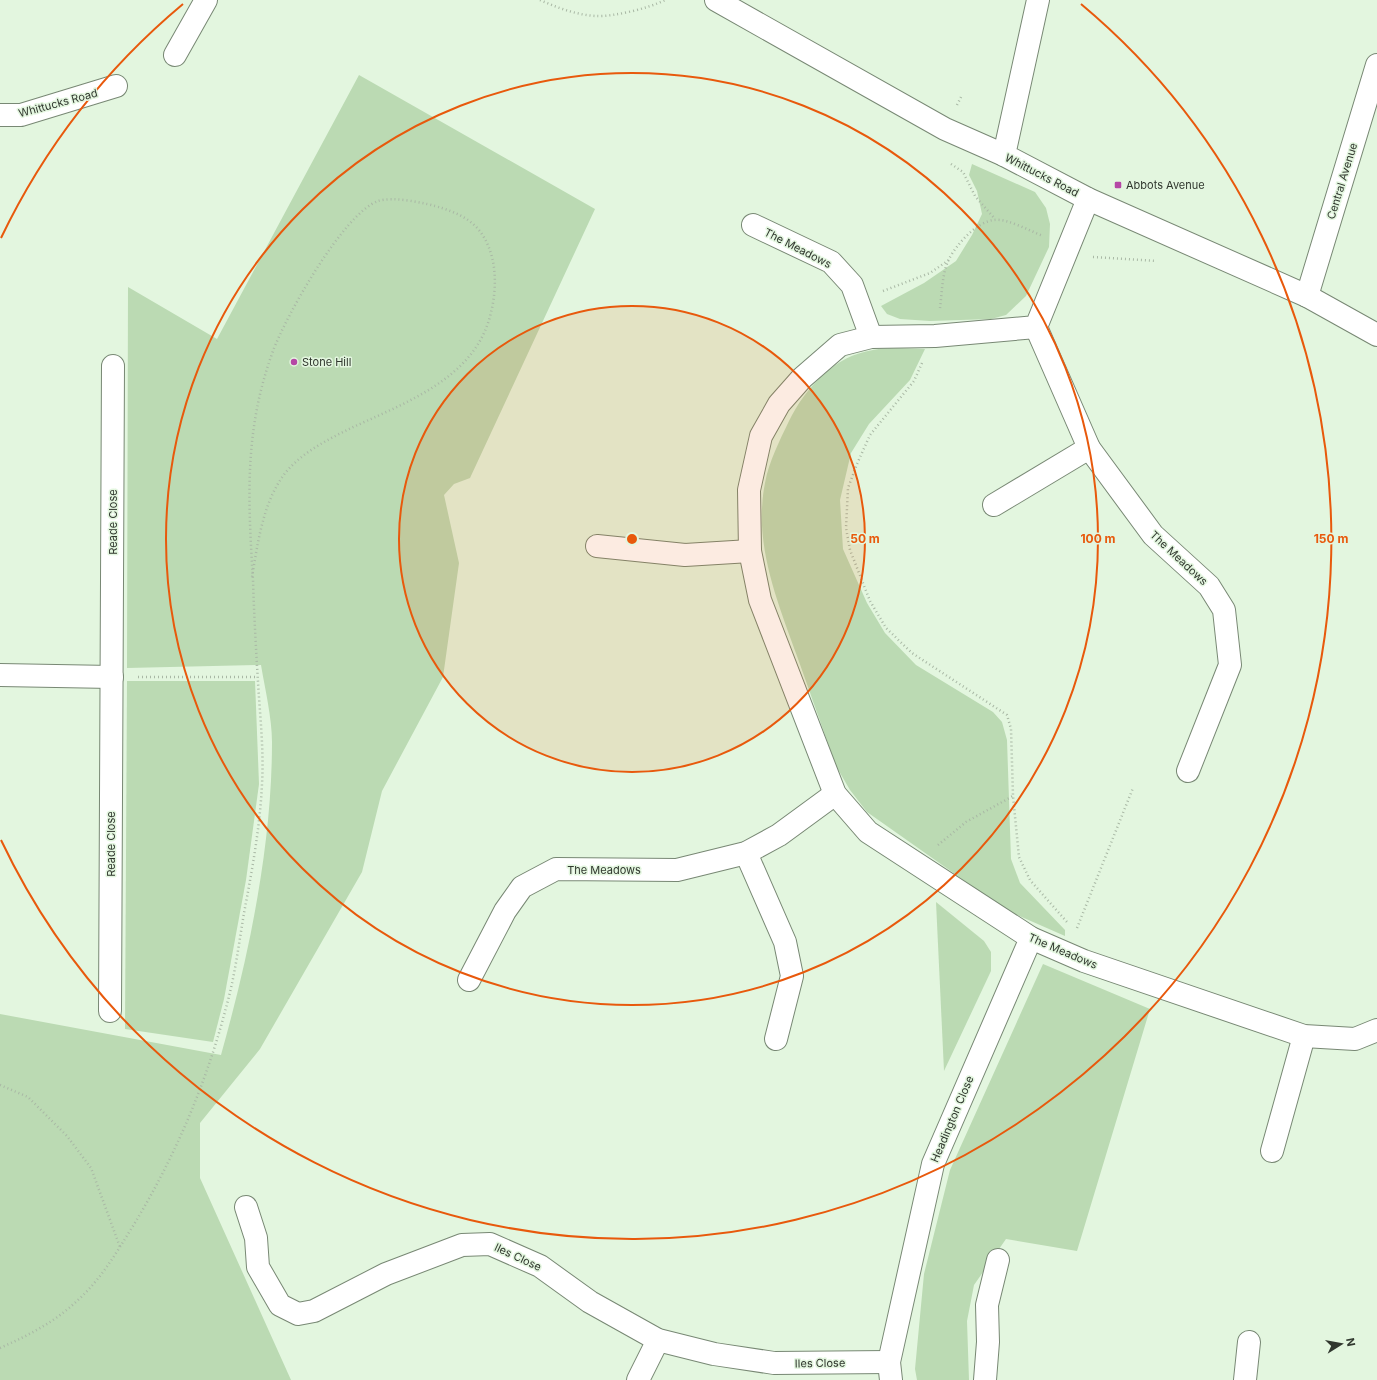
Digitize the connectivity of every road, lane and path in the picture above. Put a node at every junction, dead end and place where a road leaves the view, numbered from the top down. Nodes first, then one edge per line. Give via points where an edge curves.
1 (206, 0) edge
2 (540, 0) edge
3 (665, 0) edge
4 (716, 0) edge
5 (1038, 0) edge
6 (175, 55) dead end
7 (1377, 65) edge
8 (116, 86) dead end
9 (0, 116) edge
10 (1368, 127) edge
11 (1004, 155) junction
12 (1088, 199) junction
13 (753, 225) dead end
14 (949, 260) dead end
15 (1307, 296) junction
16 (858, 301) junction
17 (1036, 327) junction
18 (1377, 335) edge
19 (871, 337) junction
20 (113, 366) dead end
21 (1089, 448) junction
22 (994, 505) dead end
23 (597, 546) dead end
24 (750, 551) junction
25 (252, 577) junction
26 (0, 675) edge
27 (112, 677) junction
28 (258, 677) junction
29 (1188, 771) dead end
30 (1133, 788) dead end
31 (835, 794) junction
32 (1013, 796) dead end
33 (746, 853) junction
34 (921, 867) junction
35 (1076, 932) dead end
36 (1031, 938) junction
37 (469, 980) dead end
38 (110, 1011) dead end
39 (1377, 1030) edge
40 (1304, 1036) junction
41 (776, 1039) dead end
42 (0, 1085) edge
43 (1272, 1151) dead end
44 (246, 1207) dead end
45 (120, 1247) junction
46 (998, 1260) dead end
47 (658, 1340) junction
48 (1249, 1342) dead end
49 (0, 1348) edge
50 (890, 1371) edge
51 (638, 1380) edge
52 (985, 1380) edge
53 (1246, 1380) edge

1 - 6 street
2 - 3 path via 562,10 597,16 654,6
4 - 11 street, Whittucks Road via 945,130
5 - 11 street
7 - 10 street, Central Avenue
8 - 9 street, Whittucks Road via 21,115
10 - 15 street, Central Avenue
11 - 12 street, Whittucks Road
12 - 15 street, Whittucks Road
12 - 17 street
13 - 16 street, The Meadows via 831,262 852,285
14 - 16 path via 930,273
15 - 18 street, Whittucks Road
16 - 19 street, The Meadows
17 - 19 street, The Meadows via 935,336
17 - 21 street, The Meadows
19 - 24 street, The Meadows via 840,345 802,378 779,404 761,436 749,490
20 - 27 street, Reade Close
21 - 22 street
21 - 29 street, The Meadows via 1153,535 1209,586 1224,610 1230,665
23 - 24 street via 686,555
24 - 31 street, The Meadows via 760,600
25 - 25 path via 248,503 250,446 272,353 288,316 316,271 348,227 365,209 381,200 403,200 462,215 476,225 489,246 495,270 493,305 486,329 473,353 463,365 438,384 323,442 288,470 278,486 259,532
25 - 28 path
26 - 27 street
27 - 28 path
27 - 38 street, Reade Close
28 - 45 path via 262,785 251,875 228,1002 191,1114 151,1196
30 - 35 path
31 - 33 street, The Meadows via 779,835
31 - 34 street, The Meadows via 868,832
32 - 34 path via 966,822 933,849
33 - 37 street, The Meadows via 677,870 556,869 522,887 505,911
33 - 41 street via 785,942 792,976
34 - 36 street, The Meadows
36 - 40 street, The Meadows via 1084,962
36 - 50 street, Headington Close via 933,1164
39 - 40 street, The Meadows via 1355,1039
40 - 43 street
42 - 45 path via 28,1097 67,1136 90,1168
44 - 47 street, Iles Close via 256,1238 258,1267 280,1305 298,1314 314,1311 386,1274 462,1245 490,1244 540,1266 590,1302
45 - 49 path via 108,1268 78,1300 39,1331
46 - 52 street via 987,1306
47 - 50 street, Iles Close via 714,1354 774,1363
47 - 51 street
48 - 53 street

